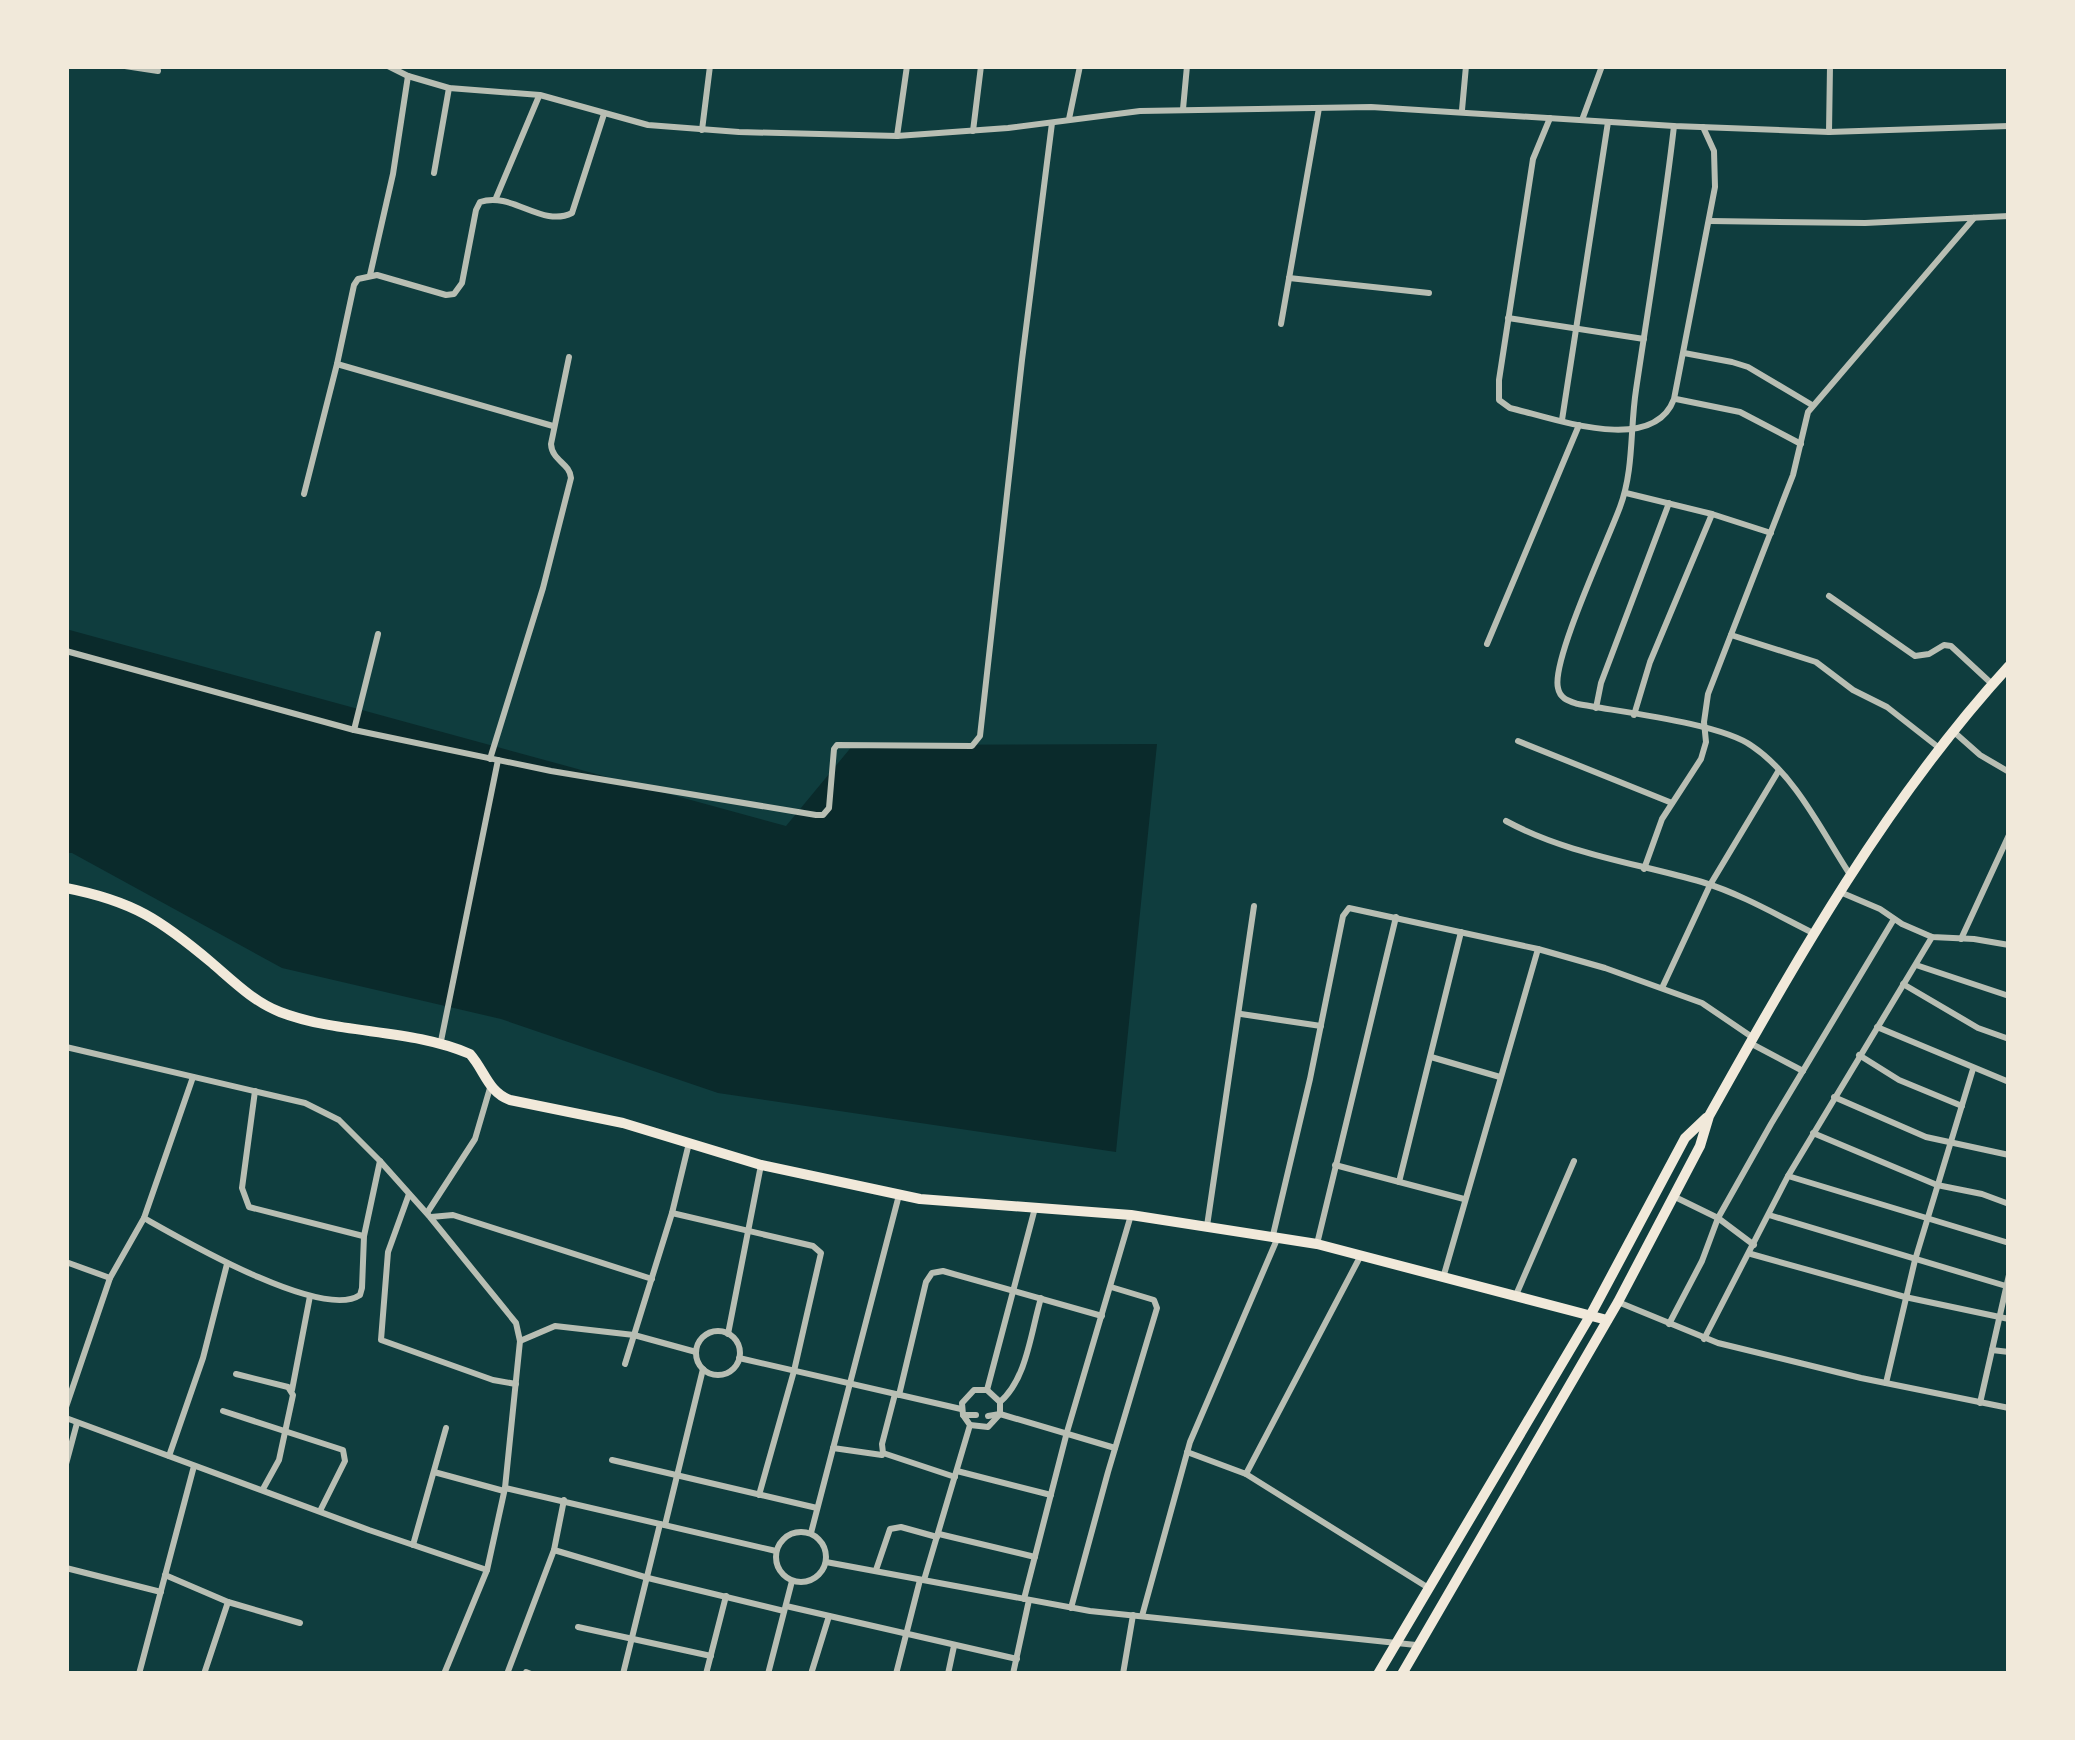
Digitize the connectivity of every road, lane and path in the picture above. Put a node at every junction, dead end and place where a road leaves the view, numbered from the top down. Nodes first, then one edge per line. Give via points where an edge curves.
1 (125, 66) edge
2 (388, 66) edge
3 (710, 66) edge
4 (907, 66) edge
5 (980, 66) edge
6 (1080, 66) edge
7 (1187, 66) edge
8 (1466, 66) edge
9 (1602, 66) edge
10 (1830, 66) edge
11 (158, 71) dead end
12 (408, 76) junction
13 (449, 88) junction
14 (540, 95) junction
15 (1319, 108) junction
16 (1183, 109) junction
17 (1462, 112) junction
18 (604, 114) junction
19 (1550, 118) junction
20 (1070, 119) junction
21 (1582, 120) junction
22 (1608, 122) junction
23 (1052, 123) junction
24 (1674, 126) junction
25 (2009, 126) edge
26 (1702, 127) junction
27 (702, 130) junction
28 (974, 130) junction
29 (1829, 131) junction
30 (897, 136) junction
31 (434, 173) dead end
32 (496, 198) junction
33 (2009, 217) edge
34 (1975, 218) junction
35 (1710, 221) junction
36 (370, 275) junction
37 (1289, 278) junction
38 (1429, 293) dead end
39 (1508, 318) junction
40 (1281, 324) dead end
41 (1577, 328) junction
42 (1644, 339) junction
43 (1684, 353) junction
44 (569, 357) dead end
45 (338, 364) junction
46 (1675, 399) junction
47 (1812, 405) junction
48 (1562, 420) junction
49 (1579, 425) junction
50 (554, 426) junction
51 (1632, 428) junction
52 (1801, 444) junction
53 (1625, 493) junction
54 (304, 494) dead end
55 (1669, 503) junction
56 (1712, 514) junction
57 (1771, 533) junction
58 (1829, 596) dead end
59 (378, 634) dead end
60 (1731, 635) junction
61 (1487, 644) dead end
62 (66, 651) edge
63 (2009, 665) edge
64 (1992, 684) junction
65 (1596, 708) junction
66 (1634, 715) junction
67 (1705, 728) junction
68 (354, 730) junction
69 (1954, 732) junction
70 (1519, 741) dead end
71 (1941, 749) junction
72 (494, 759) junction
73 (1779, 770) junction
74 (2009, 772) edge
75 (1672, 802) junction
76 (1506, 821) dead end
77 (2009, 835) edge
78 (1644, 869) junction
79 (1851, 876) junction
80 (1710, 885) junction
81 (66, 888) edge
82 (1840, 892) junction
83 (1254, 906) dead end
84 (1396, 917) junction
85 (1894, 919) junction
86 (1460, 932) junction
87 (1813, 933) junction
88 (1931, 937) junction
89 (1961, 939) junction
90 (2009, 945) edge
91 (1538, 949) junction
92 (1915, 964) junction
93 (1903, 984) junction
94 (1661, 990) junction
95 (2009, 996) edge
96 (1240, 1013) junction
97 (1321, 1026) junction
98 (1877, 1027) junction
99 (2009, 1039) edge
100 (1751, 1040) junction
101 (440, 1045) junction
102 (66, 1047) edge
103 (1859, 1055) junction
104 (1431, 1057) junction
105 (1973, 1069) junction
106 (1803, 1071) junction
107 (193, 1077) junction
108 (1500, 1077) junction
109 (2009, 1082) edge
110 (490, 1088) junction
111 (255, 1091) junction
112 (1834, 1097) junction
113 (1962, 1106) junction
114 (1709, 1116) junction
115 (1813, 1133) junction
116 (1952, 1142) junction
117 (689, 1143) junction
118 (2009, 1155) edge
119 (1574, 1160) dead end
120 (380, 1161) junction
121 (761, 1165) junction
122 (1335, 1166) junction
123 (1788, 1176) junction
124 (1399, 1182) junction
125 (1937, 1185) junction
126 (409, 1194) junction
127 (899, 1195) junction
128 (1674, 1196) junction
129 (1464, 1199) junction
130 (2009, 1204) edge
131 (1035, 1208) junction
132 (672, 1213) junction
133 (429, 1215) junction
134 (1131, 1215) junction
135 (1768, 1215) junction
136 (144, 1218) junction
137 (1718, 1218) junction
138 (1926, 1220) junction
139 (1207, 1226) junction
140 (748, 1231) junction
141 (364, 1236) junction
142 (1275, 1237) junction
143 (2009, 1243) edge
144 (1317, 1244) junction
145 (1751, 1249) junction
146 (1361, 1254) junction
147 (1915, 1260) junction
148 (66, 1262) edge
149 (227, 1264) junction
150 (2009, 1275) edge
151 (110, 1278) junction
152 (1442, 1278) junction
153 (652, 1279) junction
154 (2006, 1286) edge
155 (1111, 1287) junction
156 (1012, 1290) junction
157 (310, 1296) junction
158 (1516, 1296) junction
159 (1905, 1297) junction
160 (1041, 1298) junction
161 (1618, 1302) junction
162 (1102, 1316) junction
163 (1590, 1316) junction
164 (1999, 1318) junction
165 (2009, 1319) edge
166 (1607, 1320) junction
167 (1670, 1324) junction
168 (728, 1334) junction
169 (634, 1335) junction
170 (1704, 1339) junction
171 (520, 1341) junction
172 (1992, 1350) junction
173 (696, 1352) junction
174 (2009, 1352) edge
175 (739, 1358) junction
176 (626, 1364) dead end
177 (703, 1369) junction
178 (794, 1371) junction
179 (236, 1374) dead end
180 (516, 1384) junction
181 (850, 1384) junction
182 (1886, 1384) junction
183 (292, 1390) junction
184 (986, 1390) junction
185 (897, 1394) junction
186 (1000, 1402) junction
187 (1980, 1403) junction
188 (66, 1407) edge
189 (2009, 1408) edge
190 (223, 1411) dead end
191 (962, 1412) junction
192 (1000, 1414) junction
193 (976, 1415) dead end
194 (988, 1416) dead end
195 (66, 1418) edge
196 (77, 1423) junction
197 (970, 1425) junction
198 (446, 1428) dead end
199 (286, 1430) junction
200 (1067, 1432) junction
201 (833, 1448) junction
202 (1115, 1448) junction
203 (1187, 1452) junction
204 (886, 1455) junction
205 (169, 1457) junction
206 (612, 1460) dead end
207 (66, 1464) edge
208 (194, 1466) junction
209 (434, 1472) junction
210 (956, 1474) junction
211 (1246, 1474) junction
212 (676, 1477) junction
213 (505, 1489) junction
214 (262, 1491) junction
215 (759, 1495) junction
216 (1051, 1495) junction
217 (564, 1501) junction
218 (817, 1508) junction
219 (320, 1512) junction
220 (663, 1525) junction
221 (811, 1534) junction
222 (938, 1535) junction
223 (413, 1545) junction
224 (554, 1550) junction
225 (776, 1551) junction
226 (1035, 1558) junction
227 (826, 1562) junction
228 (66, 1568) edge
229 (487, 1570) junction
230 (876, 1571) junction
231 (165, 1575) junction
232 (648, 1578) junction
233 (922, 1580) junction
234 (792, 1581) junction
235 (1427, 1587) junction
236 (161, 1592) junction
237 (726, 1596) junction
238 (1026, 1599) junction
239 (228, 1602) junction
240 (785, 1608) junction
241 (1071, 1608) junction
242 (829, 1616) junction
243 (1137, 1616) junction
244 (300, 1623) dead end
245 (578, 1627) dead end
246 (906, 1634) junction
247 (632, 1639) junction
248 (1396, 1643) junction
249 (954, 1646) junction
250 (1419, 1646) junction
251 (711, 1656) junction
252 (1017, 1659) junction
253 (139, 1674) edge
254 (204, 1674) edge
255 (444, 1674) edge
256 (507, 1674) edge
257 (623, 1674) edge
258 (706, 1674) edge
259 (768, 1674) edge
260 (811, 1674) edge
261 (896, 1674) edge
262 (948, 1674) edge
263 (1013, 1674) edge
264 (1123, 1674) edge
265 (1378, 1674) edge
266 (1402, 1674) edge

1 - 11 street
2 - 12 street
3 - 27 street
4 - 30 street
5 - 28 street
6 - 20 street
7 - 16 street
8 - 17 street
9 - 21 street
10 - 29 street
12 - 13 street
12 - 36 street
13 - 14 street
13 - 31 street
14 - 18 street
14 - 32 street
15 - 16 street
15 - 17 street
15 - 37 street
16 - 20 street
17 - 19 street
18 - 27 street
18 - 32 street via 572,213 555,218
19 - 21 street
19 - 39 street via 1534,150
20 - 23 street
21 - 22 street
22 - 24 street
22 - 41 street
23 - 28 street
23 - 72 street via 977,742 837,745 823,815
24 - 26 street
24 - 42 street
25 - 29 street
26 - 29 street
26 - 35 street via 1714,151
27 - 30 street
28 - 30 street
32 - 36 street via 476,210 454,294
33 - 34 street
34 - 35 street
34 - 47 street
35 - 43 street
36 - 45 street via 354,285
37 - 38 street
37 - 40 street
39 - 41 street
39 - 48 street via 1499,400
41 - 42 street
41 - 48 street
42 - 51 street
43 - 46 street
43 - 47 street via 1748,367
44 - 50 street
45 - 50 street
45 - 54 street
46 - 51 street via 1660,421
46 - 52 street via 1740,412
47 - 52 street
48 - 49 street
49 - 51 street
49 - 61 street
50 - 72 street via 551,451 571,478
51 - 53 street
52 - 57 street
53 - 55 street
53 - 65 street via 1559,663 1560,695
55 - 56 street
55 - 65 street
56 - 57 street
56 - 66 street
57 - 60 street
58 - 64 street via 1915,656 1951,646
59 - 68 street
60 - 67 street via 1708,694
60 - 71 street via 1816,662
62 - 68 street
63 - 64 highway
64 - 69 highway
65 - 66 street
66 - 67 street
67 - 73 street via 1739,738
67 - 75 street via 1701,759
68 - 72 street
69 - 71 highway
69 - 74 street
70 - 75 street
71 - 79 highway
72 - 101 street
73 - 79 street
73 - 80 street
75 - 78 street
76 - 78 street
77 - 89 street
78 - 80 street
79 - 82 highway
80 - 87 street
80 - 94 street
81 - 101 highway via 141,910 275,1010
82 - 85 street
82 - 87 highway
83 - 96 street
84 - 86 street
84 - 97 street via 1346,910
84 - 122 street
85 - 88 street
85 - 106 street
86 - 91 street
86 - 104 street
87 - 100 highway
88 - 89 street
88 - 92 street
89 - 90 street
91 - 94 street
91 - 108 street
92 - 93 street
92 - 95 street
93 - 98 street
93 - 99 street
94 - 100 street via 1713,1009
96 - 97 street
96 - 139 street
97 - 142 street
98 - 103 street
98 - 105 street
100 - 106 street
100 - 114 highway
101 - 110 highway via 470,1054
102 - 107 street
103 - 112 street
103 - 113 street
104 - 108 street
104 - 124 street
105 - 109 street
105 - 113 street
106 - 137 street
107 - 111 street
107 - 136 street
108 - 129 street
110 - 117 highway via 510,1100
110 - 133 street via 475,1139
111 - 120 street via 328,1113
111 - 141 street via 242,1188 249,1207
112 - 115 street
112 - 116 street
113 - 116 street
114 - 128 highway
114 - 163 highway via 1684,1138
115 - 123 street
115 - 125 street
116 - 118 street
116 - 125 street
117 - 121 highway
117 - 132 street
119 - 158 street
120 - 126 street
120 - 141 street
121 - 127 highway
121 - 140 street
122 - 124 street
122 - 144 street
123 - 135 street
123 - 138 street
124 - 129 street
125 - 130 street
125 - 138 street
126 - 133 street
126 - 180 street via 388,1252 381,1340
127 - 131 highway
127 - 181 street
128 - 137 street
128 - 161 highway
129 - 152 street
131 - 134 highway
131 - 156 street
132 - 140 street
132 - 153 street
133 - 153 street via 453,1215
133 - 171 street via 508,1310
134 - 139 highway
134 - 155 street
135 - 145 street
135 - 147 street
136 - 149 street
136 - 151 street
137 - 145 street
137 - 167 street
138 - 143 street
138 - 147 street
139 - 142 highway
140 - 168 street
140 - 178 street via 821,1253
141 - 157 street via 358,1298
142 - 144 highway
142 - 203 street
144 - 146 highway
145 - 159 street
145 - 170 street
146 - 152 highway
146 - 211 street
147 - 154 street
147 - 159 street
148 - 151 street
149 - 157 street
149 - 205 street
150 - 154 street
151 - 188 street
152 - 158 highway
153 - 169 street
154 - 164 street
155 - 162 street
155 - 202 street via 1154,1300 1157,1308
156 - 160 street
156 - 184 street
156 - 185 street via 943,1271 928,1276
157 - 183 street
158 - 163 highway
159 - 164 street
159 - 182 street
160 - 162 street
160 - 186 street via 1018,1378
161 - 166 highway
161 - 167 street
162 - 200 street
163 - 166 highway
163 - 235 highway
164 - 165 street
164 - 172 street
166 - 250 highway
167 - 170 street
168 - 173 street via 705,1336
168 - 175 street
169 - 171 street via 555,1326
169 - 173 street
169 - 176 street
170 - 182 street
171 - 180 street
172 - 174 street
172 - 187 street
173 - 177 street
175 - 177 street via 726,1374
175 - 178 street
177 - 212 street
178 - 181 street
178 - 215 street
179 - 183 street
180 - 213 street
181 - 185 street
181 - 201 street
182 - 187 street
183 - 199 street
184 - 186 street
184 - 191 street via 969,1393
185 - 191 street
185 - 204 street
186 - 192 street
187 - 189 street
190 - 199 street
191 - 193 street
191 - 197 street
192 - 194 street
192 - 197 street via 988,1427
192 - 200 street
195 - 196 street
196 - 205 street
196 - 207 street
197 - 210 street
198 - 209 street
199 - 214 street
199 - 219 street via 345,1455
200 - 202 street
200 - 216 street
201 - 204 street
201 - 218 street
202 - 241 street
203 - 211 street
203 - 243 street
204 - 210 street
205 - 208 street
206 - 212 street
208 - 214 street
208 - 231 street
209 - 213 street
209 - 223 street
210 - 216 street
210 - 222 street
211 - 235 street
212 - 215 street
212 - 220 street
213 - 217 street
213 - 229 street
214 - 219 street
215 - 218 street
216 - 226 street
217 - 220 street
217 - 224 street
218 - 221 street
219 - 223 street
220 - 225 street
220 - 232 street
221 - 225 street via 789,1534
221 - 227 street
222 - 226 street
222 - 230 street via 890,1529
222 - 233 street
223 - 229 street
224 - 232 street
224 - 256 street
225 - 234 street via 777,1566
226 - 238 street
227 - 230 street
227 - 234 street via 814,1579
228 - 236 street
229 - 255 street
230 - 233 street
231 - 236 street
231 - 239 street
232 - 237 street
232 - 247 street
233 - 238 street
233 - 246 street
234 - 240 street
235 - 248 highway
236 - 253 street
237 - 240 street
237 - 251 street
238 - 241 street
238 - 252 street
239 - 244 street
239 - 254 street
240 - 242 street
240 - 259 street
241 - 243 street
242 - 246 street
242 - 260 street
243 - 248 street
243 - 264 street
245 - 247 street
246 - 249 street
246 - 261 street
247 - 251 street
247 - 257 street
248 - 250 street
248 - 265 highway
249 - 252 street
249 - 262 street
250 - 266 highway
251 - 258 street
252 - 263 street

